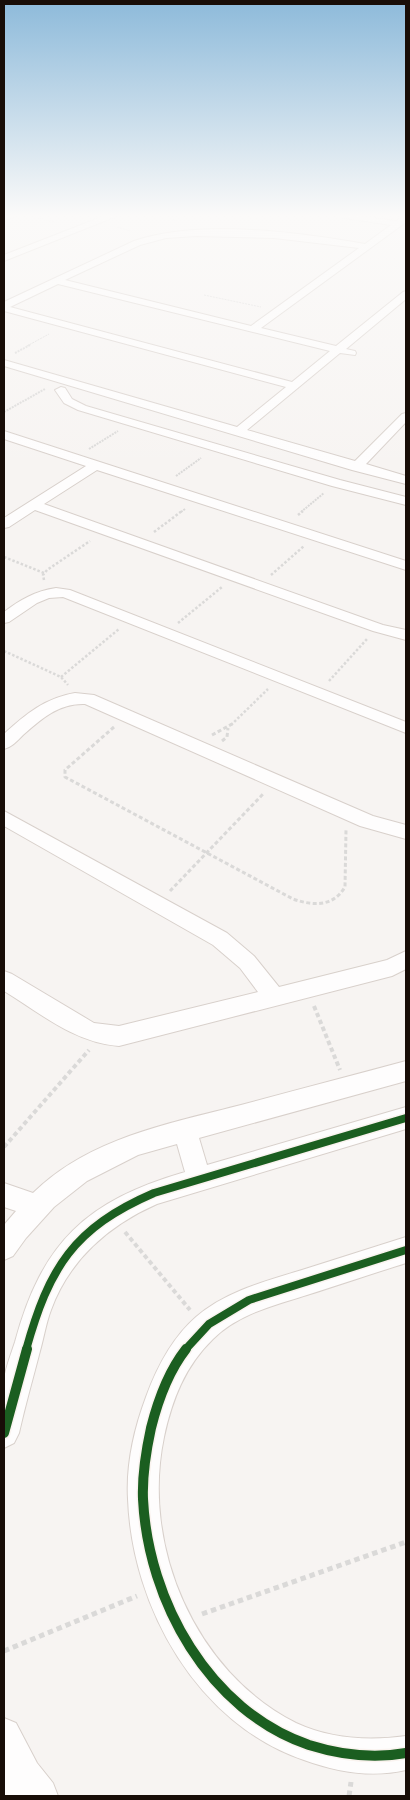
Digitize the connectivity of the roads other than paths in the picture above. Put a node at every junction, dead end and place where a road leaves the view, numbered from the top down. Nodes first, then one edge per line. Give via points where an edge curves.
1 (18, 300) edge
2 (135, 300) edge
3 (293, 300) edge
4 (399, 300) edge
5 (4, 307) edge
6 (406, 307) edge
7 (4, 314) edge
8 (253, 329) junction
9 (338, 350) junction
10 (351, 353) junction
11 (8, 359) edge
12 (4, 373) edge
13 (321, 379) dead end
14 (55, 388) junction
15 (292, 388) junction
16 (406, 416) edge
17 (268, 424) dead end
18 (238, 432) junction
19 (4, 436) edge
20 (252, 436) junction
21 (302, 456) junction
22 (365, 458) junction
23 (96, 465) junction
24 (356, 467) junction
25 (406, 468) edge
26 (406, 480) edge
27 (406, 490) edge
28 (406, 502) edge
29 (33, 505) junction
30 (4, 524) edge
31 (406, 566) edge
32 (4, 619) edge
33 (406, 635) edge
34 (406, 728) edge
35 (4, 743) edge
36 (4, 818) edge
37 (406, 832) edge
38 (406, 959) edge
39 (4, 980) edge
40 (274, 997) junction
41 (406, 1071) edge
42 (406, 1118) edge
43 (185, 1131) junction
44 (199, 1179) junction
45 (4, 1195) edge
46 (36, 1206) junction
47 (4, 1247) edge
48 (406, 1250) edge
49 (4, 1433) edge
50 (4, 1735) edge
51 (406, 1753) edge
52 (26, 1789) edge

1 - 5 street
2 - 8 street
3 - 8 street
4 - 9 street
5 - 15 street
6 - 10 street
7 - 15 street
8 - 9 street
9 - 10 street
9 - 15 street
10 - 13 street
11 - 18 street
12 - 14 street
14 - 21 street
14 - 28 street via 72,404
15 - 18 street
16 - 22 street
17 - 20 street
18 - 20 street
19 - 23 street via 15,445
20 - 21 street
21 - 24 street
21 - 27 street
22 - 24 street
22 - 25 street
23 - 29 street
23 - 31 street
24 - 26 street
29 - 30 street
29 - 33 street via 378,628
32 - 34 street via 31,599 51,592 71,595
35 - 37 street via 49,706 72,698 88,698 346,812
36 - 40 street via 230,946
38 - 40 street via 392,967
39 - 40 street via 82,1028 102,1036 128,1035
41 - 43 street
42 - 44 street
43 - 44 street
43 - 46 street via 136,1144 100,1159 73,1175
44 - 49 street via 131,1202 109,1214 68,1253 52,1277 40,1305
45 - 46 street
46 - 47 street
48 - 51 street via 249,1300 204,1328 182,1353 164,1384 152,1420 145,1459 143,1501 149,1544 176,1623 202,1666 235,1703 272,1730 312,1747 354,1756
50 - 52 street

